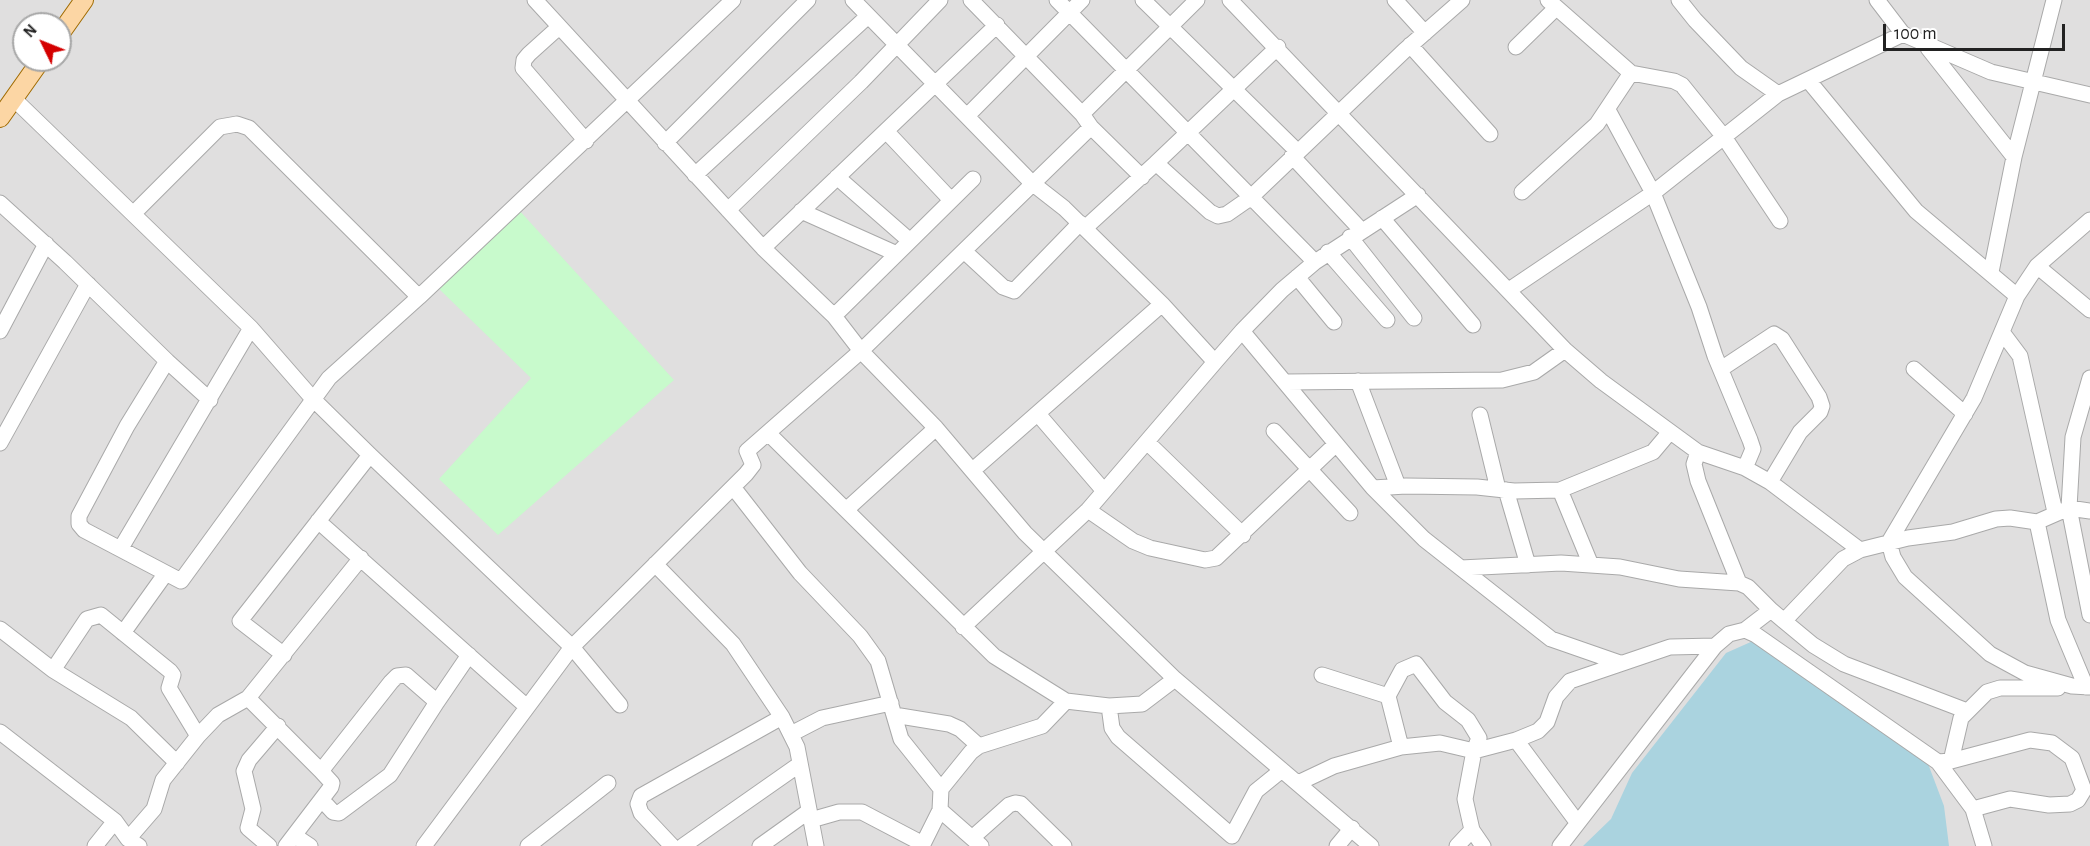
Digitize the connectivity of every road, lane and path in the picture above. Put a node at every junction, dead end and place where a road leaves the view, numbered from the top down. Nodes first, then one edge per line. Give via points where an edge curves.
1 (84, 0) edge
2 (535, 0) edge
3 (733, 0) edge
4 (808, 0) edge
5 (853, 0) edge
6 (940, 0) edge
7 (971, 0) edge
8 (1057, 0) edge
9 (1082, 0) edge
10 (1143, 0) edge
11 (1197, 0) edge
12 (1395, 0) edge
13 (1462, 0) edge
14 (1679, 0) edge
15 (1877, 0) edge
16 (2054, 0) edge
17 (1237, 3) edge
18 (1552, 4) edge
19 (1068, 14) junction
20 (868, 16) junction
21 (72, 17) edge
22 (997, 25) junction
23 (559, 27) junction
24 (1170, 27) junction
25 (1425, 33) junction
26 (1903, 34) junction
27 (1410, 45) junction
28 (896, 46) junction
29 (1926, 46) junction
30 (1278, 47) junction
31 (1516, 47) dead end
32 (1025, 57) junction
33 (33, 72) edge
34 (1125, 72) junction
35 (1631, 73) junction
36 (1808, 80) junction
37 (2034, 81) junction
38 (934, 85) junction
39 (1234, 91) junction
40 (1778, 94) junction
41 (2090, 95) edge
42 (628, 98) junction
43 (14, 99) junction
44 (1608, 110) junction
45 (1341, 113) junction
46 (967, 116) junction
47 (0, 118) edge
48 (1086, 121) junction
49 (886, 131) junction
50 (1186, 133) junction
51 (1490, 134) dead end
52 (1724, 136) junction
53 (586, 141) junction
54 (665, 143) junction
55 (1294, 154) junction
56 (2014, 157) junction
57 (1156, 164) junction
58 (696, 175) junction
59 (837, 177) junction
60 (1142, 177) junction
61 (973, 178) dead end
62 (1032, 183) junction
63 (1522, 192) dead end
64 (1653, 194) junction
65 (1418, 195) junction
66 (1250, 198) junction
67 (951, 200) junction
68 (0, 203) edge
69 (728, 210) junction
70 (801, 212) junction
71 (133, 214) junction
72 (1382, 218) junction
73 (2090, 220) edge
74 (1780, 221) dead end
75 (1082, 226) junction
76 (1356, 234) junction
77 (910, 241) junction
78 (46, 244) junction
79 (763, 248) junction
80 (963, 251) junction
81 (1328, 252) junction
82 (897, 254) junction
83 (1315, 262) junction
84 (2037, 266) junction
85 (1991, 272) junction
86 (1297, 277) junction
87 (88, 284) junction
88 (1509, 290) junction
89 (2016, 296) junction
90 (419, 297) junction
91 (1162, 304) junction
92 (2090, 310) edge
93 (834, 316) junction
94 (1414, 318) dead end
95 (1387, 320) dead end
96 (1334, 322) dead end
97 (1473, 326) dead end
98 (251, 328) junction
99 (0, 331) edge
100 (1242, 332) junction
101 (2002, 332) junction
102 (1565, 350) junction
103 (861, 351) junction
104 (167, 361) junction
105 (1215, 362) junction
106 (1721, 369) junction
107 (1914, 369) dead end
108 (2090, 378) edge
109 (1358, 381) junction
110 (1286, 382) junction
111 (313, 399) junction
112 (210, 400) junction
113 (1038, 414) junction
114 (1965, 414) junction
115 (1480, 415) dead end
116 (936, 428) junction
117 (1274, 430) dead end
118 (1669, 432) junction
119 (768, 434) junction
120 (1147, 441) junction
121 (0, 443) edge
122 (1336, 444) junction
123 (1698, 452) junction
124 (370, 455) junction
125 (1745, 468) junction
126 (973, 470) junction
127 (1310, 470) junction
128 (1770, 482) junction
129 (1398, 486) junction
130 (733, 487) junction
131 (1374, 488) junction
132 (1502, 490) junction
133 (1560, 490) junction
134 (1104, 491) junction
135 (846, 510) junction
136 (1088, 510) junction
137 (2062, 510) junction
138 (2090, 511) edge
139 (1350, 513) dead end
140 (318, 521) junction
141 (2037, 522) junction
142 (1243, 535) junction
143 (1889, 542) junction
144 (122, 548) junction
145 (1045, 550) junction
146 (1860, 550) junction
147 (361, 558) junction
148 (655, 564) junction
149 (1528, 565) junction
150 (1591, 565) junction
151 (1461, 568) junction
152 (166, 573) junction
153 (1739, 583) junction
154 (1771, 610) junction
155 (2090, 615) edge
156 (1784, 621) junction
157 (963, 627) junction
158 (0, 629) edge
159 (1745, 630) junction
160 (123, 633) junction
161 (1714, 646) junction
162 (572, 647) junction
163 (284, 655) junction
164 (470, 655) junction
165 (1620, 663) junction
166 (52, 670) junction
167 (1322, 675) dead end
168 (1174, 679) junction
169 (2082, 687) edge
170 (1388, 696) junction
171 (248, 698) junction
172 (1066, 701) junction
173 (437, 702) junction
174 (620, 705) dead end
175 (1109, 706) junction
176 (527, 707) junction
177 (892, 709) junction
178 (1967, 711) junction
179 (783, 717) junction
180 (278, 726) junction
181 (0, 732) edge
182 (791, 734) junction
183 (198, 736) junction
184 (1516, 740) junction
185 (979, 746) junction
186 (1401, 747) junction
187 (1474, 751) junction
188 (1945, 761) junction
189 (177, 762) junction
190 (800, 764) junction
191 (1282, 770) junction
192 (321, 771) junction
193 (608, 783) dead end
194 (1298, 783) junction
195 (941, 789) junction
196 (322, 800) junction
197 (1973, 809) junction
198 (940, 810) junction
199 (810, 815) junction
200 (115, 821) junction
201 (1577, 822) junction
202 (1352, 828) junction
203 (1472, 830) junction
204 (291, 841) edge
205 (1238, 841) edge
206 (133, 842) edge
207 (976, 842) edge
208 (922, 845) edge
209 (95, 846) edge
210 (269, 846) edge
211 (310, 846) edge
212 (424, 846) edge
213 (528, 846) edge
214 (672, 846) edge
215 (683, 846) edge
216 (760, 846) edge
217 (816, 846) edge
218 (1064, 846) edge
219 (1337, 846) edge
220 (1371, 846) edge
221 (1457, 846) edge
222 (1483, 846) edge
223 (1560, 846) edge
224 (1984, 846) edge

1 - 21 main road
2 - 23 street
3 - 42 street
4 - 54 street
5 - 20 street
6 - 28 street
7 - 22 street
8 - 19 street
9 - 19 street
10 - 24 street
11 - 24 street
12 - 25 street
13 - 25 street
14 - 40 street via 1741,68
15 - 26 street
16 - 37 street
17 - 30 street
18 - 31 street
18 - 35 street
19 - 32 street
19 - 34 street
20 - 28 street
20 - 58 street
22 - 32 street
22 - 38 street
23 - 42 street
23 - 53 street via 528,54 523,69
24 - 34 street
24 - 39 street
25 - 27 street
26 - 29 street
26 - 36 street
27 - 45 street
27 - 51 street
28 - 38 street
28 - 69 street
29 - 37 street via 1991,72
29 - 56 street
30 - 39 street
30 - 45 street
32 - 46 street
32 - 48 street
33 - 43 main road
34 - 48 street
34 - 50 street
35 - 44 street
35 - 52 street via 1682,85
36 - 40 street
36 - 85 street via 1916,211
37 - 41 street
37 - 56 street
38 - 46 street
38 - 49 street
39 - 50 street
39 - 55 street
40 - 52 street
42 - 53 street
42 - 54 street
43 - 47 main road
43 - 71 street
44 - 63 street
44 - 64 street
45 - 55 street
45 - 65 street
46 - 62 street
48 - 60 street
48 - 62 street
49 - 59 street
49 - 67 street
50 - 57 street
50 - 66 street
52 - 64 street
52 - 74 street
53 - 90 street
54 - 58 street
55 - 66 street
55 - 76 street
56 - 85 street
57 - 60 street
57 - 66 street via 1218,216
58 - 69 street
59 - 70 street
59 - 77 street
60 - 75 street
61 - 67 street
62 - 75 street
62 - 80 street
64 - 88 street
64 - 106 street
65 - 72 street
65 - 88 street
66 - 83 street
67 - 77 street
68 - 78 street
69 - 79 street
70 - 79 street
70 - 82 street
71 - 90 street via 220,127 237,124 249,128
71 - 98 street
72 - 76 street
72 - 97 street
73 - 84 street
75 - 80 street via 1014,291 1003,287
75 - 91 street
76 - 81 street
76 - 94 street
77 - 82 street
78 - 87 street
78 - 99 street
79 - 93 street
80 - 103 street
81 - 83 street
81 - 95 street
82 - 93 street
83 - 86 street
84 - 89 street
84 - 92 street
85 - 89 street
86 - 96 street
86 - 100 street
87 - 104 street
87 - 121 street
88 - 102 street
89 - 101 street
90 - 111 street via 334,372
91 - 105 street
91 - 113 street
93 - 103 street
98 - 111 street
98 - 112 street
100 - 105 street
100 - 110 street
101 - 114 street
101 - 137 street via 2020,356
102 - 109 street via 1534,372 1502,380
102 - 118 street
103 - 116 street
103 - 119 street
104 - 112 street
104 - 144 street via 79,516 84,530
105 - 120 street
106 - 125 street via 1753,449
106 - 128 street via 1773,334 1782,339 1822,406 1800,432
107 - 114 street
108 - 137 street via 2073,437
109 - 110 street
109 - 129 street
110 - 122 street
111 - 124 street
111 - 152 street via 181,581
112 - 144 street
113 - 126 street
113 - 134 street
114 - 143 street
115 - 132 street
116 - 126 street
116 - 135 street
117 - 127 street
118 - 123 street
118 - 133 street via 1653,452
119 - 130 street via 747,451 753,465
119 - 135 street
120 - 134 street
120 - 142 street
122 - 127 street
122 - 131 street
123 - 125 street
123 - 153 street via 1694,464 1698,481
124 - 140 street
124 - 162 street
125 - 128 street
126 - 145 street
127 - 139 street
127 - 142 street
128 - 146 street
129 - 131 street
129 - 132 street
130 - 148 street
130 - 177 street via 805,580 871,649
131 - 151 street
132 - 133 street
132 - 149 street
133 - 150 street
134 - 136 street
135 - 157 street
136 - 142 street via 1133,541 1168,554 1205,560 1216,558
136 - 145 street
137 - 138 street
137 - 141 street
137 - 155 street
140 - 147 street
140 - 163 street via 240,621
141 - 143 street via 1995,519 1953,532
141 - 169 street via 2058,620
143 - 146 street
143 - 169 street via 1893,558 1905,577 1989,654 2025,673
144 - 152 street
145 - 157 street
145 - 168 street
146 - 156 street via 1843,559
147 - 163 street
147 - 164 street
148 - 162 street
148 - 179 street via 732,644
149 - 150 street
149 - 151 street
150 - 153 street via 1679,579
151 - 165 street via 1551,639
152 - 160 street
153 - 154 street via 1748,586
154 - 156 street
154 - 159 street
156 - 178 street via 1844,664
157 - 172 street via 994,656
158 - 166 street
159 - 161 street via 1729,634
159 - 188 street
160 - 166 street via 101,615 94,615 87,619
160 - 183 street via 170,671 169,688
161 - 165 street via 1670,647
161 - 201 street
162 - 174 street
162 - 176 street
163 - 171 street
164 - 173 street
164 - 176 street
165 - 184 street via 1570,681 1556,697 1547,722 1538,731
166 - 189 street via 131,718
167 - 170 street
168 - 175 street via 1142,704
168 - 191 street
169 - 178 street via 2000,688 1987,692
170 - 186 street
170 - 187 street via 1402,670 1416,664 1445,702 1476,731 1479,738
171 - 180 street
171 - 183 street via 218,715
172 - 175 street
172 - 185 street via 1042,726
173 - 192 street via 406,675 397,676
173 - 196 street via 390,775 339,813
175 - 205 street via 1112,728 1118,736
176 - 212 street
177 - 182 street via 822,718
177 - 185 street via 949,724
177 - 195 street via 909,751
178 - 188 street
179 - 182 street
179 - 214 street via 641,796 641,813
180 - 192 street
180 - 210 street via 243,771 253,809 248,828
181 - 200 street
182 - 190 street
183 - 189 street
184 - 187 street
184 - 201 street
185 - 195 street
186 - 187 street via 1440,744
186 - 194 street via 1334,766
187 - 203 street via 1465,799
188 - 197 street
188 - 197 street via 2030,740 2052,743 2072,758 2084,790 2070,804 2010,799
189 - 206 street
190 - 199 street
190 - 215 street
191 - 194 street
191 - 205 street via 1256,791
192 - 196 street via 332,783
193 - 213 street
194 - 202 street
195 - 198 street
196 - 204 street
197 - 224 street
198 - 207 street
198 - 208 street
199 - 208 street via 862,812
199 - 216 street
199 - 217 street
200 - 206 street
200 - 209 street
201 - 223 street
202 - 219 street
202 - 220 street
203 - 221 street
203 - 222 street
204 - 211 street
207 - 218 street via 1015,803 1021,804

